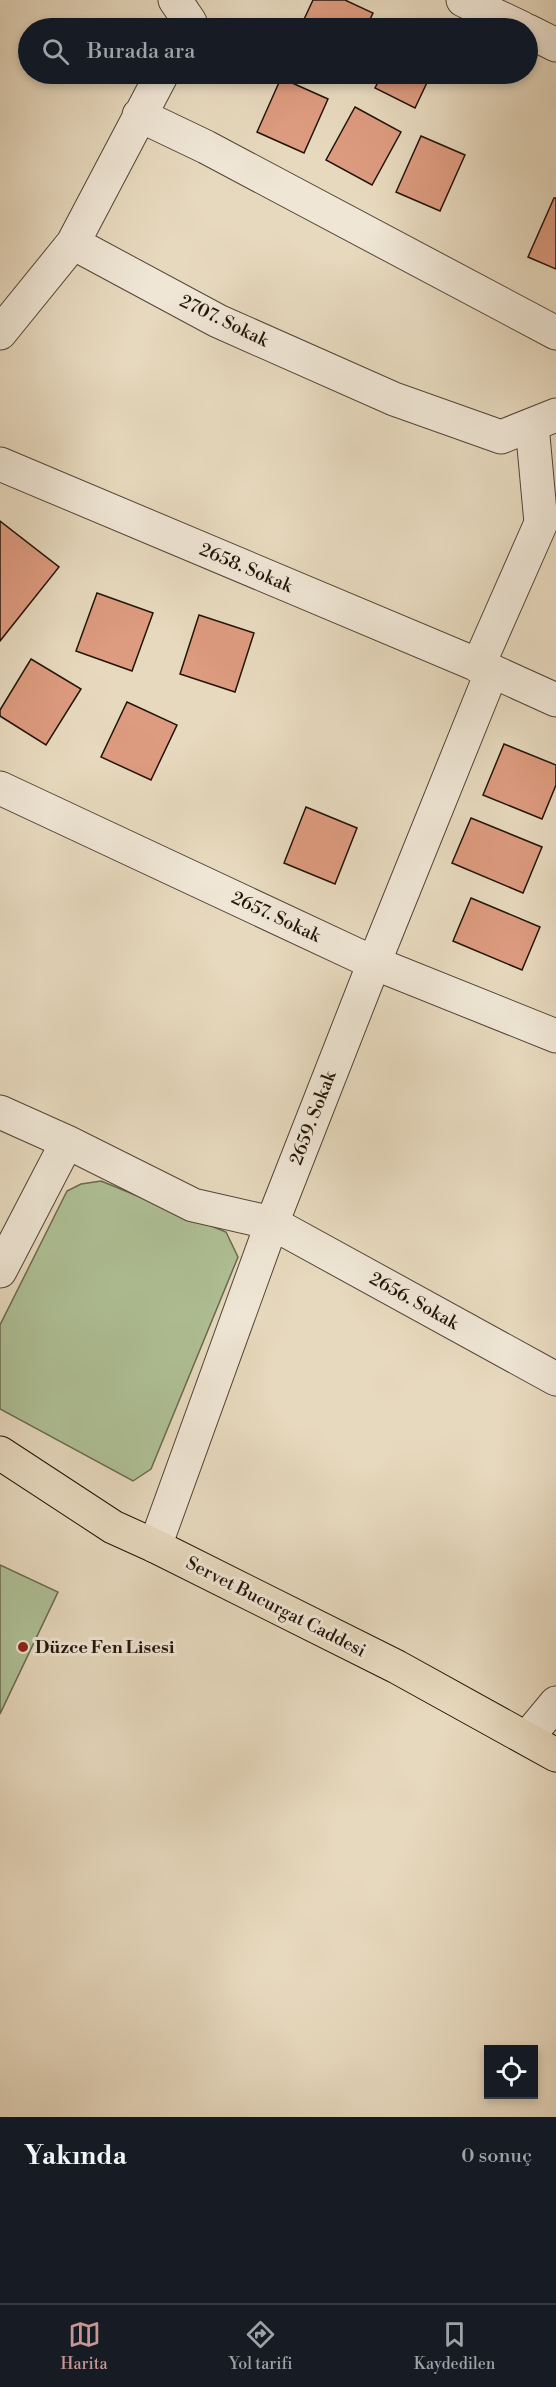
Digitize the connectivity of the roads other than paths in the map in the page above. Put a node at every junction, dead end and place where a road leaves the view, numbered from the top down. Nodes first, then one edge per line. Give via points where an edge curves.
1 (175, 0) edge
2 (463, 0) edge
3 (187, 18) edge
4 (501, 18) edge
5 (538, 36) edge
6 (556, 45) edge
7 (156, 84) edge
8 (139, 115) junction
9 (73, 243) junction
10 (0, 333) edge
11 (556, 333) edge
12 (544, 420) edge
13 (0, 464) edge
14 (485, 668) junction
15 (556, 700) edge
16 (0, 788) edge
17 (374, 963) junction
18 (556, 1036) edge
19 (0, 1112) edge
20 (67, 1142) junction
21 (272, 1222) junction
22 (0, 1271) edge
23 (556, 1379) edge
24 (0, 1453) edge
25 (155, 1546) junction
26 (556, 1703) edge
27 (527, 1738) junction
28 (556, 1755) edge

1 - 3 street
2 - 4 street
5 - 6 street
7 - 8 street
8 - 9 street
8 - 11 street
9 - 10 street
9 - 12 street, 2707. Sokak via 218,321 394,399 501,437
12 - 14 street, 2659. Sokak via 541,523
13 - 14 street, 2658. Sokak
14 - 15 street, 2658. Sokak
14 - 17 street, 2659. Sokak
16 - 17 street, 2657. Sokak
17 - 18 street, 2657. Sokak
17 - 21 street, 2659. Sokak
19 - 20 street
20 - 21 street via 193,1205
20 - 22 street
21 - 23 street, 2656. Sokak
21 - 25 street, 2659. Sokak
24 - 25 main road, Servet Bucurgat Caddesi via 113,1527
25 - 27 main road, Servet Bucurgat Caddesi via 397,1667
26 - 27 street
27 - 28 main road, Servet Bucurgat Caddesi

